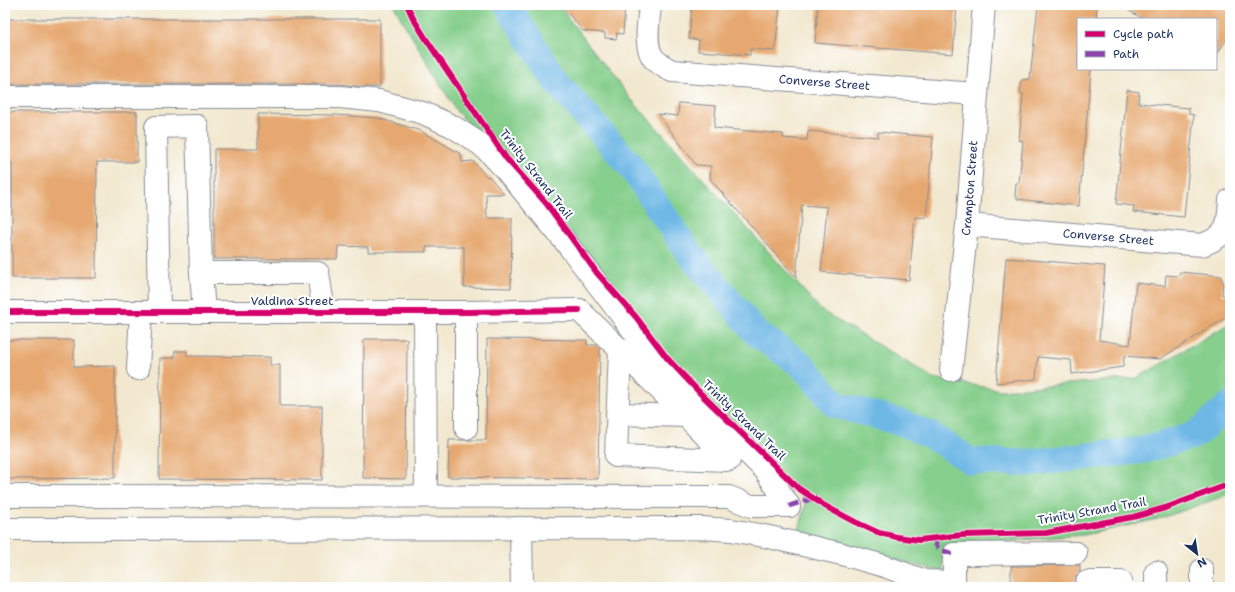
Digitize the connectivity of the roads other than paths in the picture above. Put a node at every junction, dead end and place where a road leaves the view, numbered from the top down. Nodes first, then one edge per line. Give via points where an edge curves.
1 (650, 5) edge
2 (984, 5) edge
3 (976, 94) junction
4 (5, 97) edge
5 (1230, 200) edge
6 (967, 225) junction
7 (201, 273) junction
8 (603, 291) junction
9 (579, 310) junction
10 (5, 312) edge
11 (150, 312) junction
12 (204, 312) junction
13 (324, 312) junction
14 (424, 312) junction
15 (466, 312) junction
16 (620, 349) junction
17 (138, 369) dead end
18 (951, 370) dead end
19 (617, 414) junction
20 (687, 416) junction
21 (466, 428) dead end
22 (5, 496) edge
23 (426, 496) junction
24 (521, 528) junction
25 (5, 529) edge
26 (1076, 553) dead end
27 (925, 584) edge
28 (954, 584) edge
29 (522, 587) edge
30 (1087, 587) edge
31 (1121, 587) edge

1 - 3 street, Converse Street via 647,43 652,56 672,71
2 - 3 street, Crampton Street
3 - 6 street, Crampton Street
4 - 8 street via 340,97 379,101 423,113 452,126 492,155
5 - 6 street, Converse Street via 1224,233 1202,245
6 - 18 street, Crampton Street
7 - 11 street via 197,126 156,127
7 - 12 street
7 - 13 street via 318,273
8 - 9 street
8 - 23 street via 658,362 765,470 789,506 751,506 729,497
9 - 15 street, Valdina Street
9 - 16 street
10 - 11 street, Valdina Street
11 - 12 street, Valdina Street
11 - 17 street
12 - 13 street, Valdina Street
13 - 14 street, Valdina Street
14 - 15 street, Valdina Street
14 - 23 street
15 - 21 street
16 - 19 street
16 - 20 street
19 - 20 street
19 - 20 street via 616,456 729,460
22 - 23 street
24 - 25 street
24 - 27 street via 731,530 842,554 884,566
24 - 29 street
26 - 28 street via 954,554
27 - 28 street
30 - 31 street via 1087,582 1121,582

